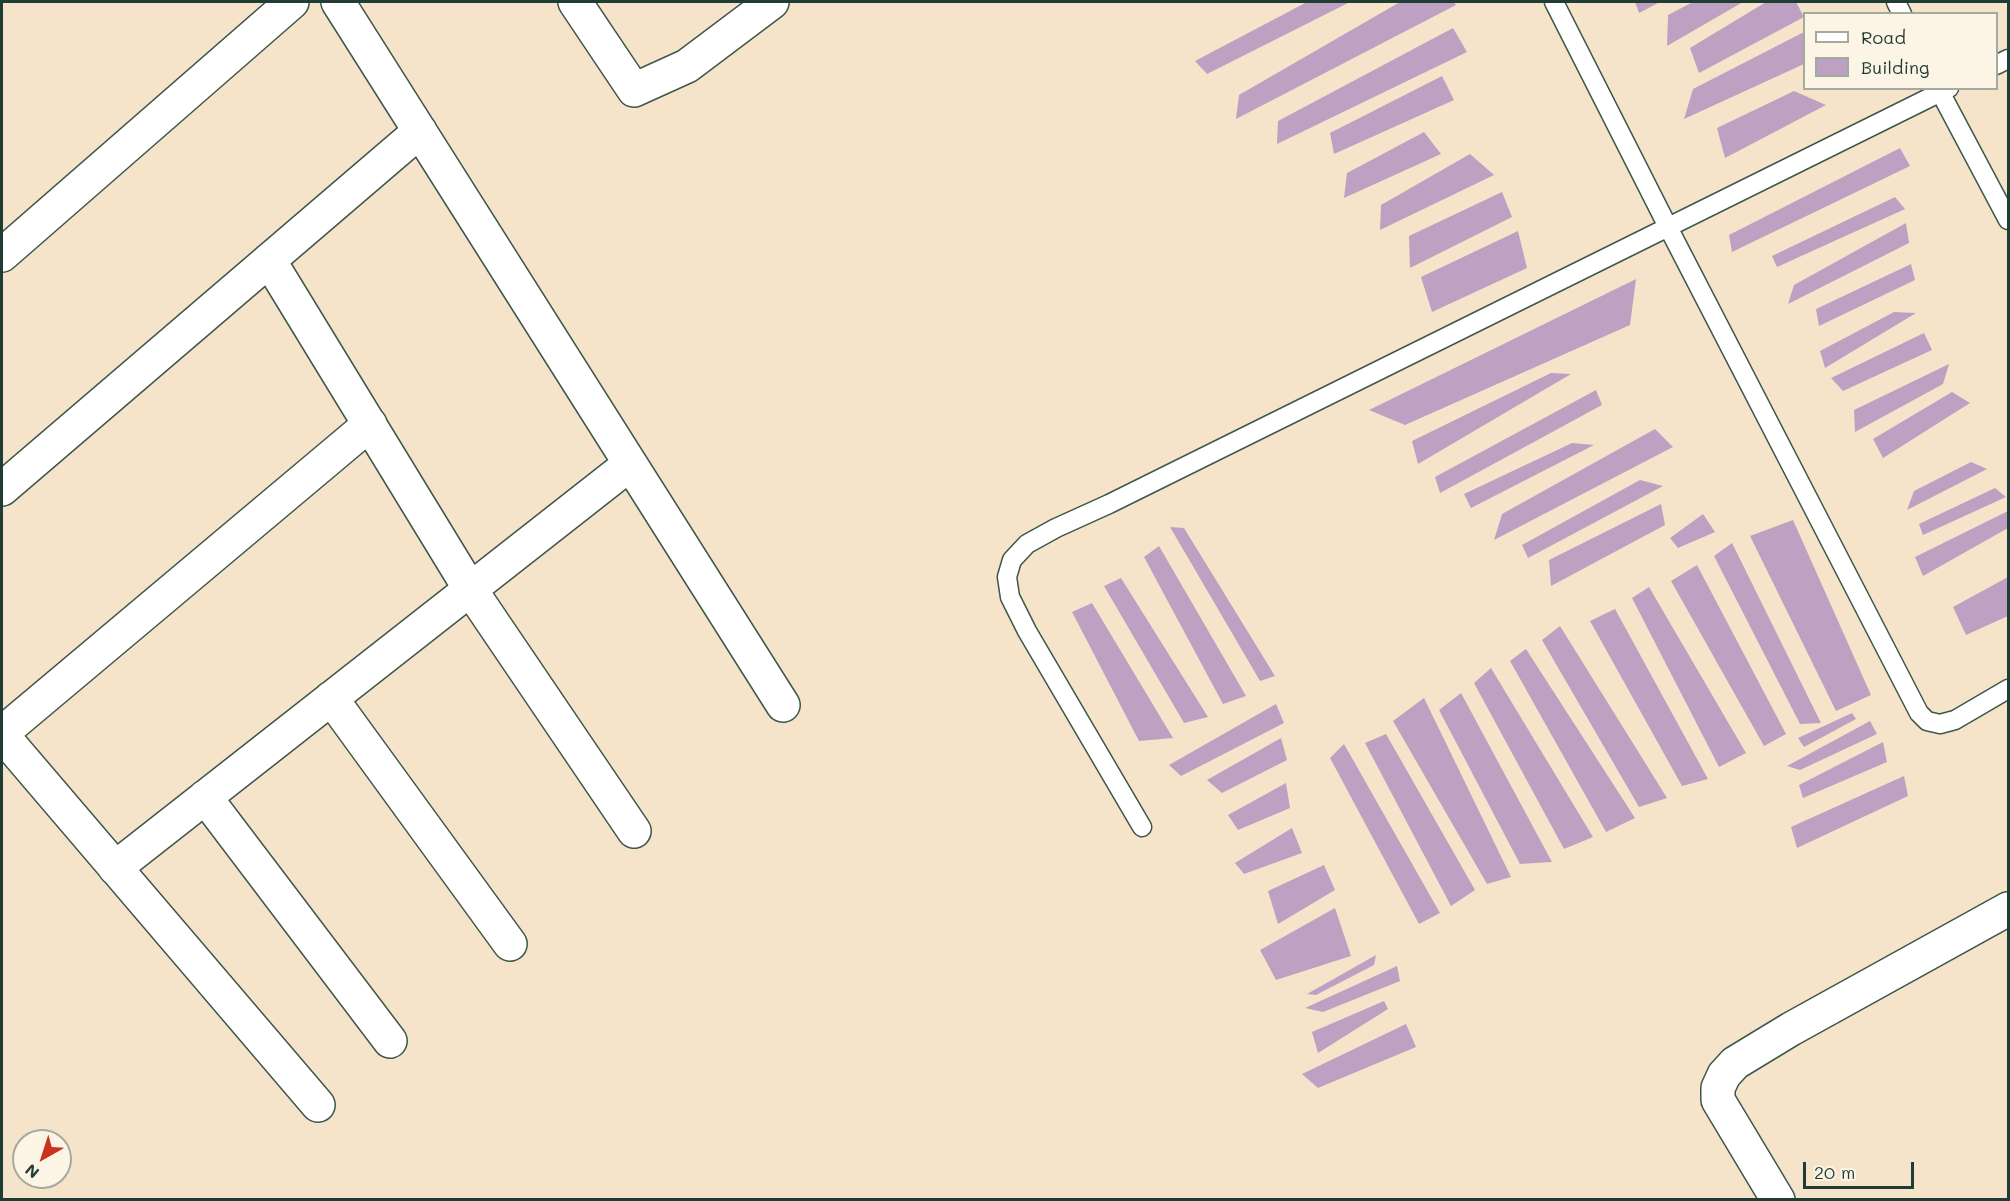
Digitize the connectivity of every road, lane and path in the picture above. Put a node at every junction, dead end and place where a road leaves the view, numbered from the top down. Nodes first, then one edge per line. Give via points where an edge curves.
1 (292, 2) edge
2 (338, 2) edge
3 (575, 2) edge
4 (772, 2) edge
5 (1554, 2) edge
6 (1942, 90) edge
7 (420, 131) junction
8 (2008, 220) edge
9 (1668, 227) junction
10 (2, 255) edge
11 (269, 260) junction
12 (370, 424) junction
13 (630, 464) junction
14 (6, 476) edge
15 (470, 589) junction
16 (2008, 689) edge
17 (332, 698) junction
18 (783, 705) dead end
19 (2, 734) edge
20 (205, 797) junction
21 (1142, 827) dead end
22 (634, 831) dead end
23 (115, 868) junction
24 (2008, 909) edge
25 (510, 944) dead end
26 (390, 1041) dead end
27 (318, 1105) dead end
28 (1778, 1200) edge

1 - 10 street
2 - 7 street
3 - 4 street via 634,90 687,66
5 - 9 lane
6 - 8 lane
6 - 9 lane
7 - 11 street
7 - 13 street
9 - 16 lane via 1919,713 1927,721 1940,724 1955,720
9 - 21 lane via 1056,528 1027,544 1012,560 1007,577 1010,597
11 - 12 street
11 - 14 street
12 - 15 street
12 - 19 street
13 - 15 street
13 - 18 street
15 - 17 street
15 - 22 street
17 - 20 street
17 - 25 street
19 - 23 street
20 - 23 street
20 - 26 street
23 - 27 street
24 - 28 street via 1791,1029 1735,1063 1724,1075 1718,1100

